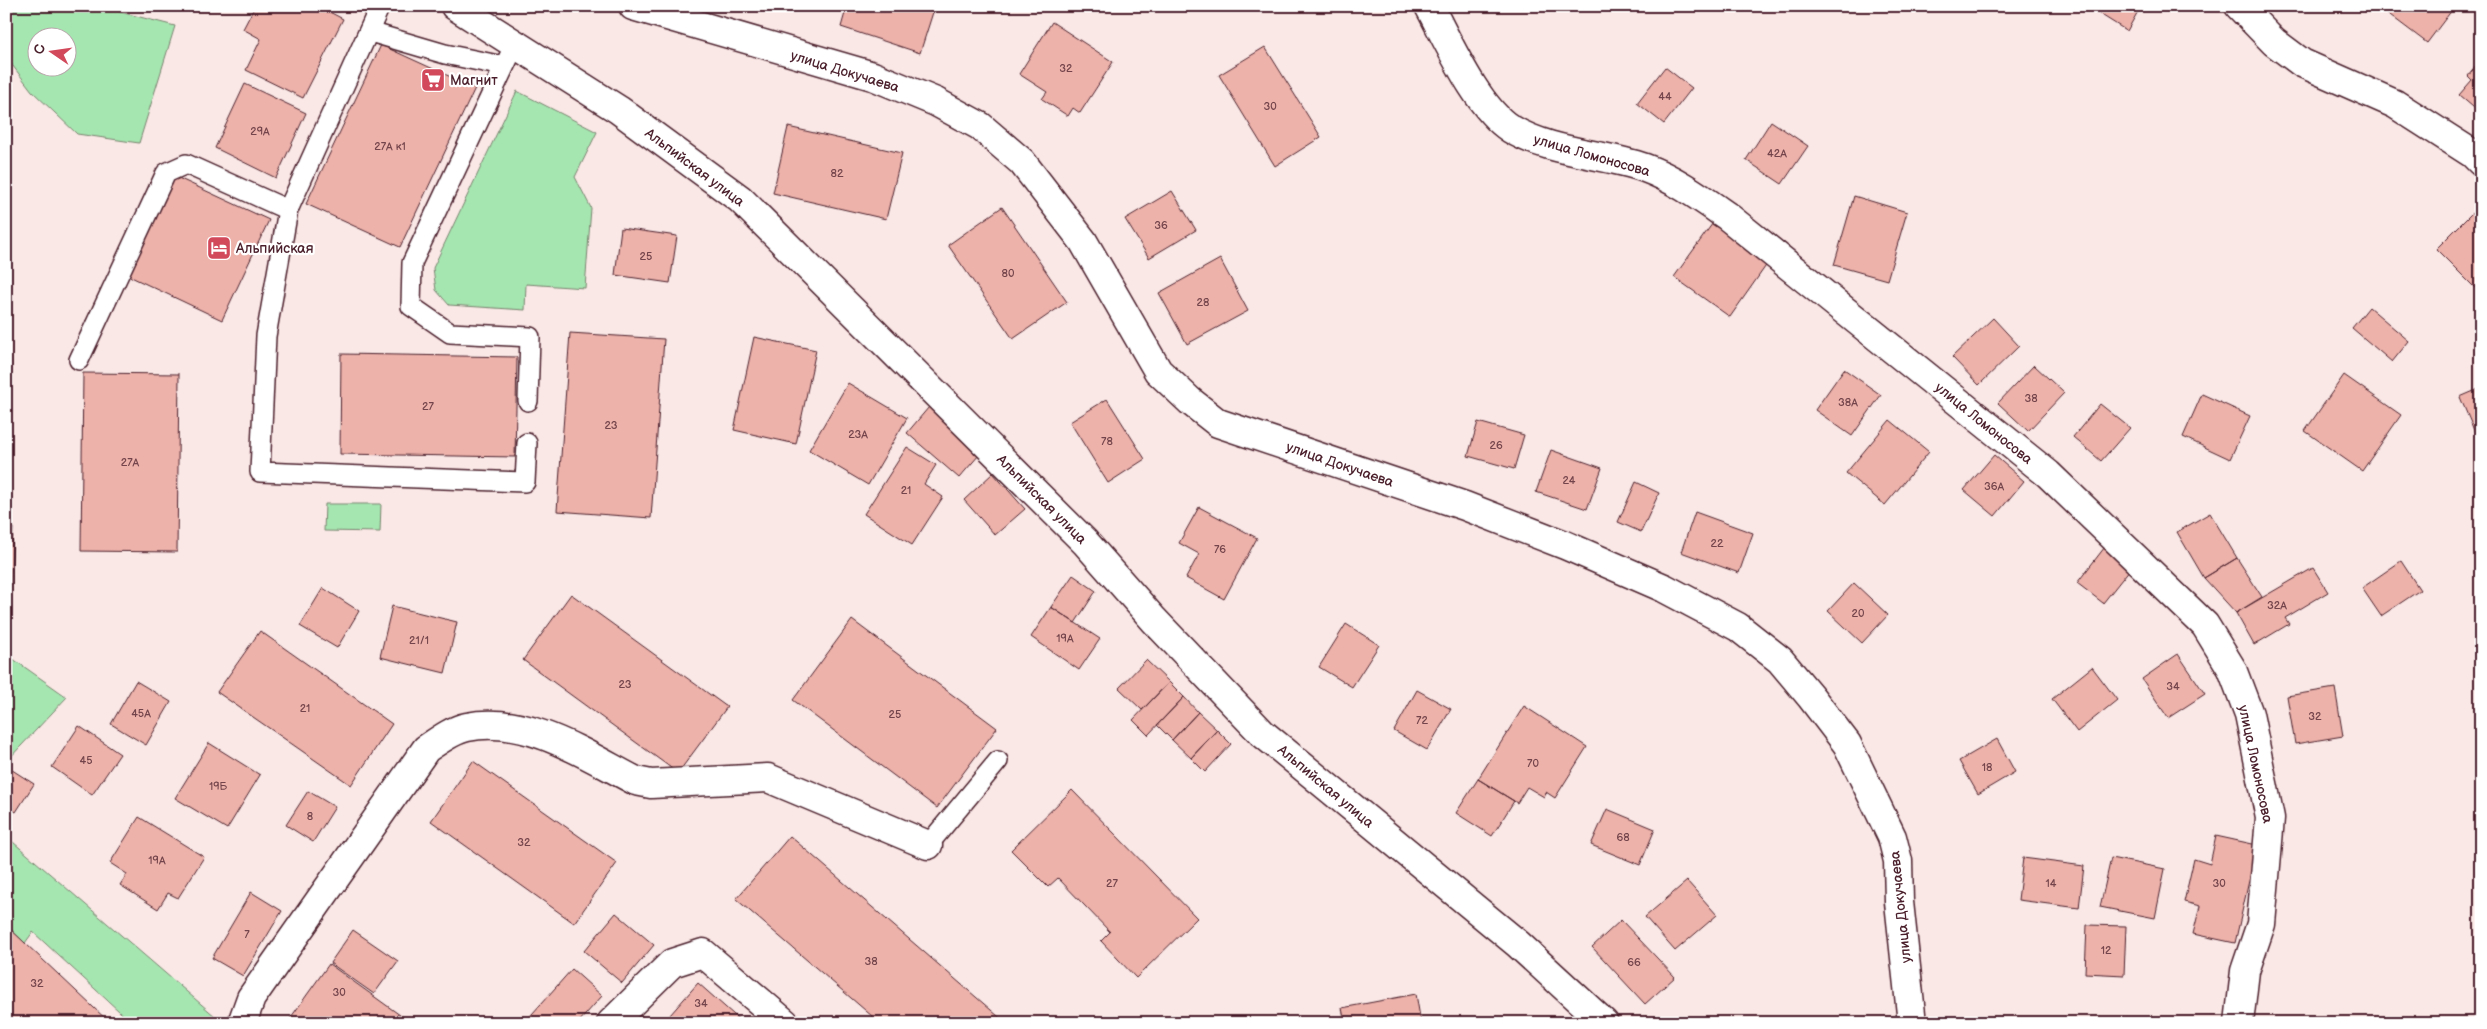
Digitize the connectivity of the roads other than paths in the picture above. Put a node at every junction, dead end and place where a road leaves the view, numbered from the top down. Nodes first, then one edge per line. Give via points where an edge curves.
1 (380, 6) edge
2 (454, 6) edge
3 (633, 6) edge
4 (1429, 6) edge
5 (2239, 6) edge
6 (370, 32) junction
7 (509, 55) junction
8 (2481, 162) edge
9 (288, 210) junction
10 (79, 360) dead end
11 (528, 400) dead end
12 (527, 443) dead end
13 (998, 760) dead end
14 (928, 845) joint
15 (242, 1023) edge
16 (610, 1023) edge
17 (785, 1023) edge
18 (1604, 1023) edge
19 (1912, 1023) edge
20 (2239, 1023) edge

1 - 6 lane
2 - 7 street, Альпийская улица
3 - 19 street, улица Докучаева via 873,76 936,102 980,126 1022,162 1084,241 1158,371 1218,423 1465,506 1565,545 1664,588 1738,627 1780,660 1847,744 1892,837 1898,861 1899,902
4 - 20 street, улица Ломоносова via 1468,78 1486,104 1510,128 1543,142 1645,168 1686,188 1727,216 2048,474 2205,625 2232,669 2248,714 2270,818 2261,924 2245,971
5 - 8 street via 2274,42 2302,63 2395,104
6 - 7 lane via 445,54
6 - 9 lane
7 - 11 lane via 412,263 411,306 450,333 530,337
7 - 18 street, Альпийская улица via 619,110 740,199 1085,542 1262,733 1518,944
9 - 10 lane via 186,164 166,173
9 - 12 lane via 266,336 260,472 525,482
13 - 14 lane
14 - 15 street via 768,778 651,784 636,780 546,735 492,725 466,727 426,749 251,998
16 - 17 street via 672,963 703,953

